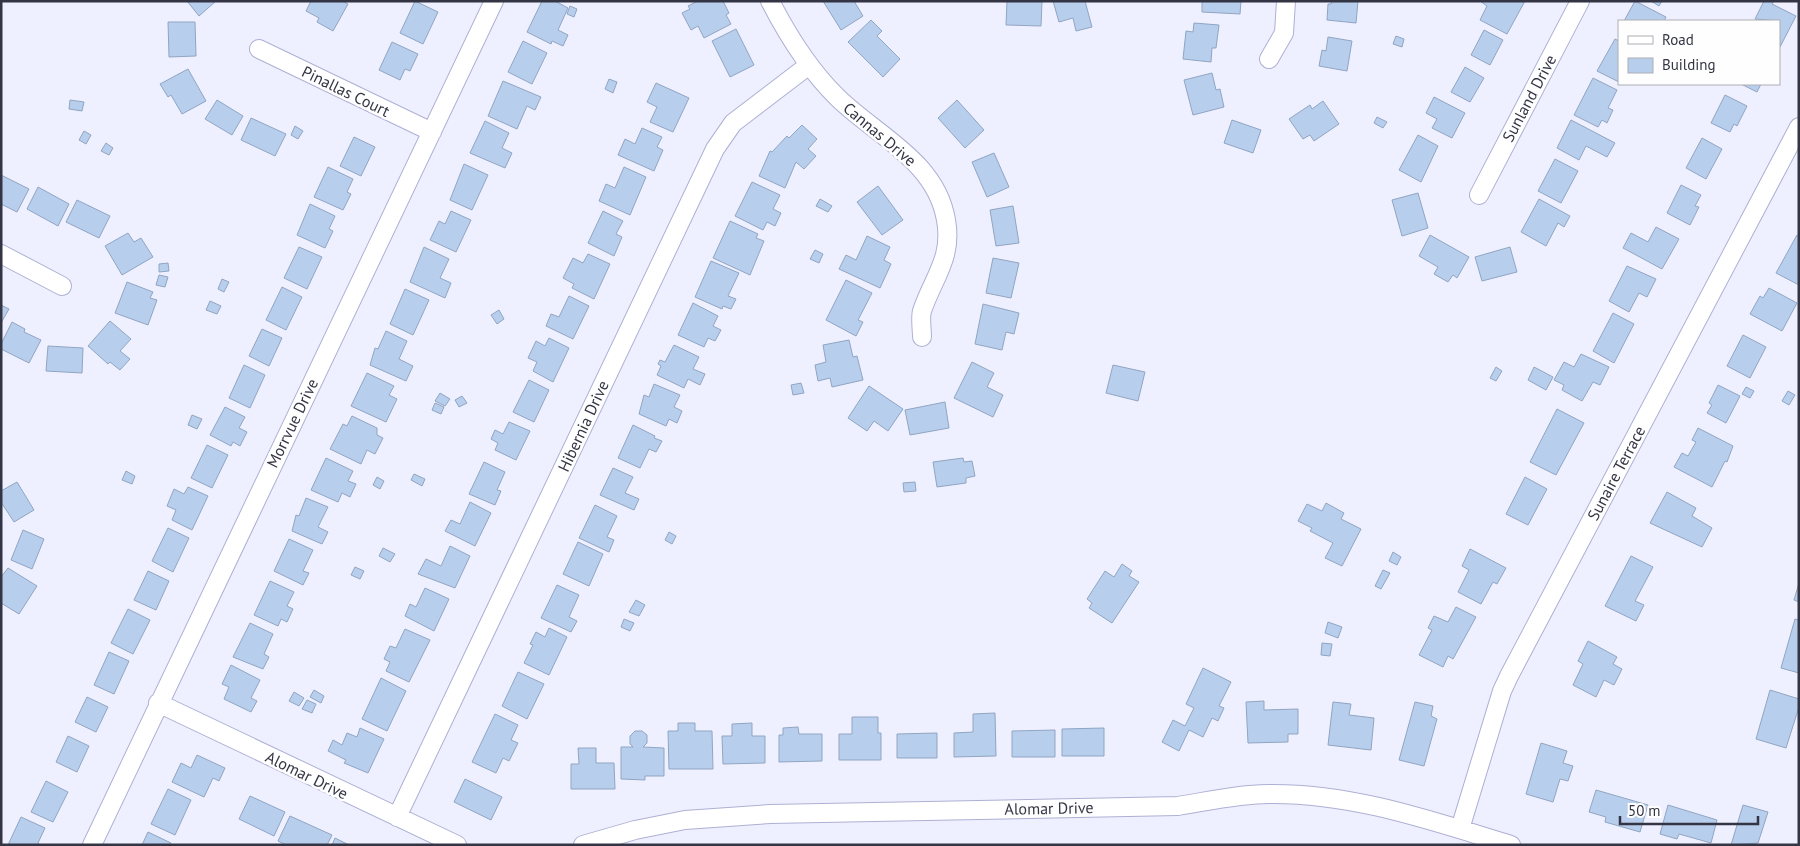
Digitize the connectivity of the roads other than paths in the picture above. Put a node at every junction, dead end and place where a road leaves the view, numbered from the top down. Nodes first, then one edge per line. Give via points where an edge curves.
1 (494, 1) edge
2 (770, 1) edge
3 (1286, 1) edge
4 (1580, 1) edge
5 (259, 49) dead end
6 (1269, 59) dead end
7 (809, 65) junction
8 (1799, 127) edge
9 (432, 132) junction
10 (1479, 195) dead end
11 (1, 254) edge
12 (62, 286) dead end
13 (922, 337) dead end
14 (158, 704) junction
15 (397, 817) junction
16 (1460, 830) junction
17 (92, 845) edge
18 (457, 845) edge
19 (583, 845) edge
20 (1511, 845) edge

1 - 9 street, Morrvue Drive
2 - 7 street, Cannas Drive
3 - 6 street via 1284,33
4 - 10 street, Sunland Drive
5 - 9 street, Pinallas Court
7 - 13 street, Cannas Drive via 836,96 914,160 939,195 946,220 946,254 922,312
7 - 15 street, Hibernia Drive via 733,123 715,148
8 - 16 street, Sunaire Terrace via 1509,676
9 - 14 street, Morrvue Drive
11 - 12 street
14 - 15 street, Alomar Drive
14 - 17 street, Morrvue Drive
15 - 18 street, Alomar Drive
16 - 19 street, Alomar Drive via 1366,803 1269,794 1178,806 710,817 635,830
16 - 20 street, Alomar Drive

